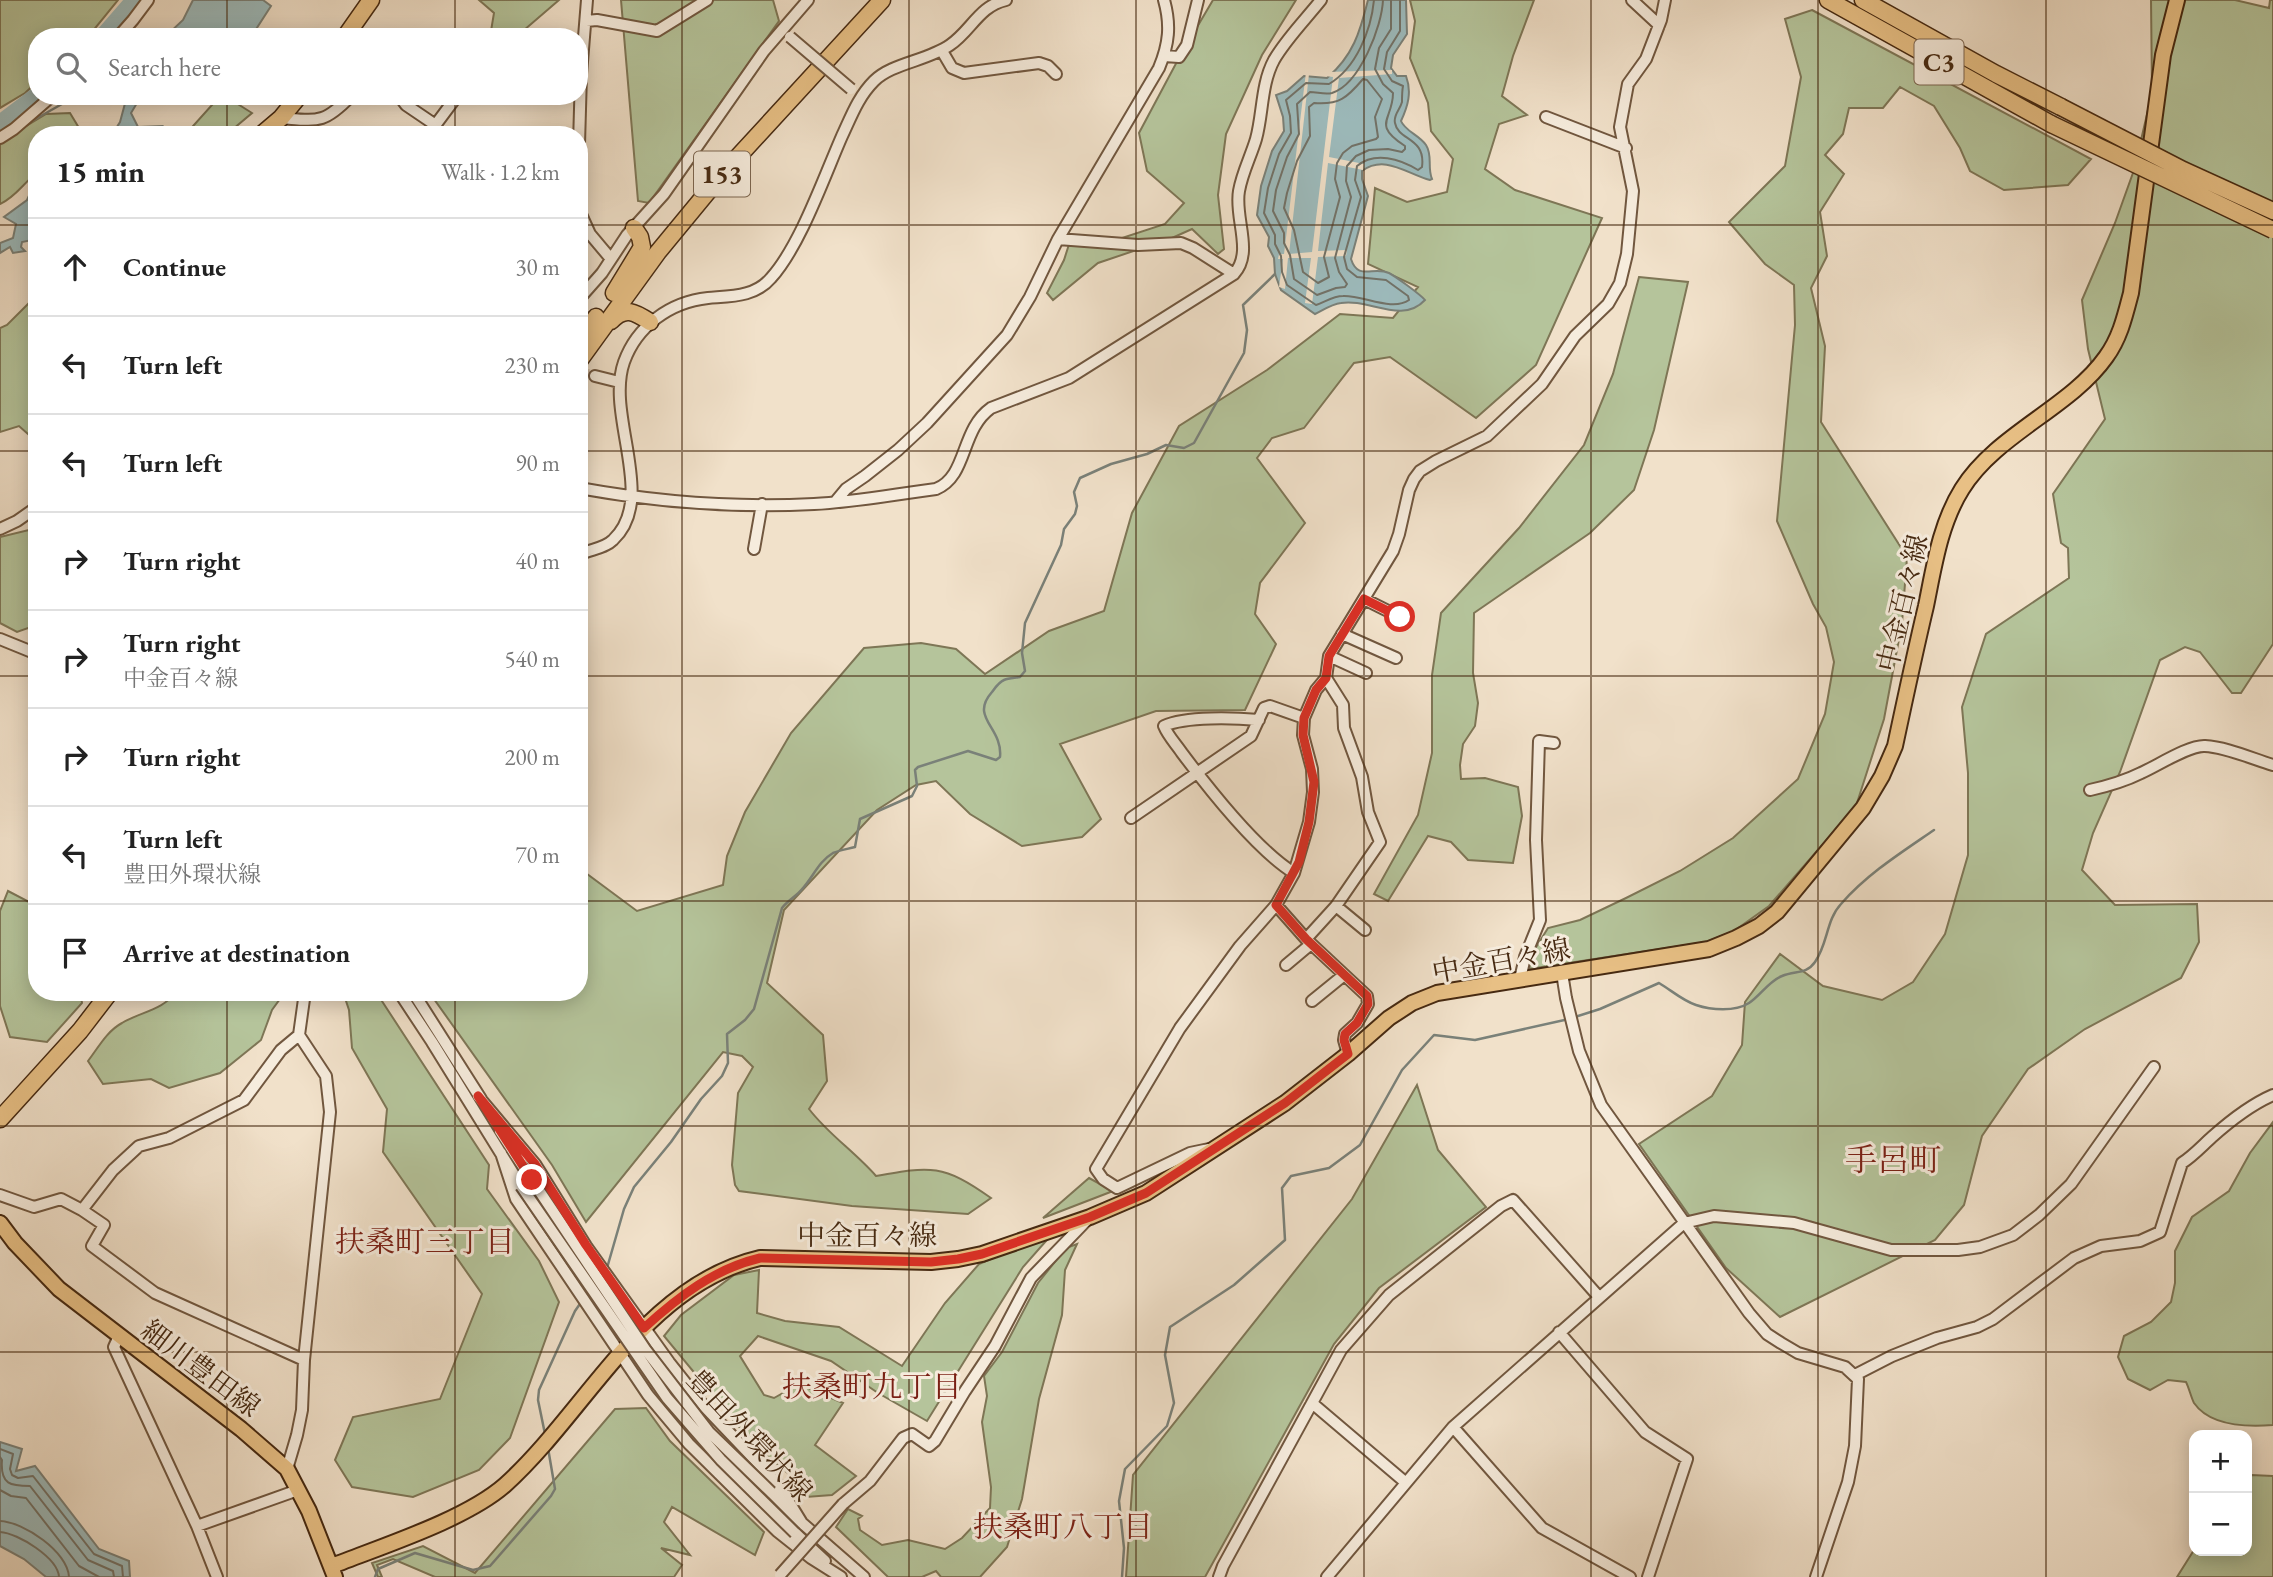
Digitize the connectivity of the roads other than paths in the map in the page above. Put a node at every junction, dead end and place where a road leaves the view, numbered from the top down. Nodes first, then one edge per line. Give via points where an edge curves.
1 (148, 0) edge
2 (371, 0) edge
3 (587, 0) edge
4 (707, 0) edge
5 (808, 0) edge
6 (869, 0) edge
7 (882, 0) edge
8 (1006, 0) edge
9 (1164, 0) edge
10 (1198, 0) edge
11 (1321, 0) edge
12 (1632, 0) edge
13 (1665, 0) edge
14 (1828, 0) edge
15 (1863, 0) edge
16 (2177, 0) edge
17 (586, 21) junction
18 (1659, 25) junction
19 (125, 28) edge
20 (351, 28) edge
21 (585, 28) edge
22 (786, 34) junction
23 (942, 51) junction
24 (1164, 56) junction
25 (1056, 74) dead end
26 (860, 98) junction
27 (42, 105) edge
28 (292, 105) edge
29 (342, 105) edge
30 (406, 105) edge
31 (450, 105) edge
32 (580, 105) edge
33 (1546, 117) dead end
34 (281, 118) junction
35 (434, 124) joint
36 (272, 126) edge
37 (579, 126) edge
38 (0, 138) edge
39 (1626, 148) junction
40 (2273, 211) edge
41 (634, 228) junction
42 (588, 230) edge
43 (2273, 230) edge
44 (1058, 239) junction
45 (658, 252) junction
46 (611, 259) junction
47 (1234, 274) junction
48 (588, 289) edge
49 (614, 293) junction
50 (650, 322) junction
51 (588, 329) edge
52 (588, 349) edge
53 (588, 350) edge
54 (595, 376) tunnel mouth
55 (619, 382) junction
56 (588, 490) edge
57 (632, 498) junction
58 (836, 501) junction
59 (762, 504) junction
60 (28, 514) edge
61 (0, 529) edge
62 (754, 549) dead end
63 (588, 552) edge
64 (1364, 599) junction
65 (1400, 617) dead end
66 (1342, 634) junction
67 (0, 639) edge
68 (28, 650) edge
69 (1329, 656) junction
70 (1396, 658) dead end
71 (1366, 673) dead end
72 (1326, 678) junction
73 (1304, 718) junction
74 (1259, 720) junction
75 (1554, 743) dead end
76 (2273, 765) edge
77 (1196, 772) junction
78 (2090, 790) dead end
79 (1130, 818) dead end
80 (1294, 873) junction
81 (1276, 905) junction
82 (1336, 906) junction
83 (1365, 930) dead end
84 (1308, 941) junction
85 (1286, 965) dead end
86 (1562, 973) junction
87 (1344, 975) junction
88 (1520, 979) junction
89 (103, 1001) edge
90 (114, 1001) edge
91 (304, 1001) edge
92 (405, 1001) edge
93 (419, 1001) edge
94 (1312, 1001) dead end
95 (80, 1031) junction
96 (299, 1035) junction
97 (1348, 1054) junction
98 (2154, 1067) dead end
99 (2273, 1095) edge
100 (478, 1096) junction
101 (0, 1119) edge
102 (1219, 1146) junction
103 (501, 1153) junction
104 (0, 1195) edge
105 (82, 1210) junction
106 (1090, 1217) junction
107 (0, 1223) edge
108 (1684, 1223) junction
109 (1599, 1297) junction
110 (644, 1328) junction
111 (1559, 1332) junction
112 (119, 1336) junction
113 (620, 1355) junction
114 (304, 1360) junction
115 (1858, 1379) junction
116 (1312, 1403) junction
117 (1453, 1427) junction
118 (287, 1469) junction
119 (1405, 1482) junction
120 (298, 1490) junction
121 (197, 1526) junction
122 (798, 1528) junction
123 (333, 1571) edge
124 (780, 1575) edge
125 (217, 1577) edge
126 (842, 1577) edge
127 (864, 1577) edge
128 (1219, 1577) edge
129 (1327, 1577) edge
130 (1630, 1577) edge
131 (1648, 1577) edge
132 (1815, 1577) edge

1 - 19 street
2 - 20 highway
3 - 17 street
4 - 17 street via 657,31
5 - 22 street
6 - 49 highway, 153 via 727,155
7 - 45 highway, 153 via 750,142
8 - 23 street via 987,8
9 - 24 street via 1169,26
10 - 24 street via 1187,45 1179,57
11 - 47 street via 1269,72 1256,138 1239,191 1242,257
12 - 18 street
13 - 18 street
14 - 43 highway, C3, bridge via 2051,124
15 - 40 highway, C3, bridge via 1996,74
16 - 86 main road, 中金百々線 via 2163,55 2131,293 2122,329 2086,379 2008,440 1962,489 1937,552 1895,746 1863,808 1777,912 1759,926 1709,948
17 - 21 street
18 - 39 street via 1646,59 1628,84 1620,127
22 - 26 street, bridge
22 - 41 street via 764,51 664,194
23 - 25 street via 952,68 964,73 1039,63
23 - 26 street via 890,70 875,79
24 - 44 street
26 - 50 street via 803,224 770,280 751,293 681,304
27 - 38 street
28 - 34 highway
29 - 34 street via 316,121
30 - 35 street
31 - 35 street
32 - 37 street
33 - 39 street
34 - 36 highway
39 - 64 street via 1633,191 1627,254 1620,283 1608,304 1575,336 1542,384 1487,436 1420,471 1409,490 1393,551
41 - 46 street
41 - 49 highway, 153 via 642,247
42 - 46 street
44 - 47 street via 1181,243
44 - 58 street via 1007,335 927,423
45 - 50 highway via 636,291
45 - 52 highway, 153
46 - 48 street
47 - 58 street via 1069,378 982,414 953,477 943,486
49 - 51 highway, 153
50 - 53 highway via 634,311 622,312
50 - 55 street via 629,350
54 - 55 street
55 - 57 street
56 - 57 street
57 - 59 street
57 - 63 street via 624,527 608,545
58 - 59 street
59 - 62 street
60 - 61 street
64 - 65 street
64 - 66 street
66 - 69 street
66 - 70 street
67 - 68 street
69 - 71 street
69 - 72 street
72 - 73 street
72 - 82 street via 1343,705 1344,728 1380,842
73 - 74 street via 1270,706
73 - 80 street via 1313,792
74 - 77 street via 1254,735
74 - 77 street via 1200,720 1164,726
75 - 88 street via 1539,741 1536,840 1540,920
76 - 78 street via 2202,745 2133,777
77 - 79 street
77 - 80 street via 1253,838
80 - 81 street
81 - 84 street
81 - 102 street via 1180,1028 1096,1169 1117,1188 1191,1153
82 - 83 street
82 - 84 street
84 - 85 street
84 - 87 street
86 - 88 main road, 中金百々線
86 - 108 street via 1579,1051 1601,1105
87 - 94 street
87 - 97 street via 1367,996 1368,1004 1345,1034
88 - 97 main road, 中金百々線 via 1437,993 1412,1003
89 - 95 highway
90 - 95 highway
91 - 96 street
92 - 103 street, 豊田外環状線
93 - 100 street, 豊田外環状線
95 - 101 highway
96 - 105 street via 281,1050 244,1100 169,1138 139,1146
96 - 114 street via 326,1076 330,1112
97 - 102 main road, 中金百々線
98 - 108 street via 2071,1184 2013,1235 1980,1247 1891,1250 1794,1223 1714,1216
99 - 115 street via 2252,1105 2182,1163 2160,1232 2140,1241 2101,1246 2074,1258 1993,1319 1892,1356 1855,1375
100 - 110 street via 535,1164
100 - 122 street, 豊田外環状線, bridge via 653,1360 709,1432 771,1492
102 - 106 main road, 中金百々線 via 1146,1193
103 - 113 street via 516,1199
103 - 122 street, 豊田外環状線, bridge via 667,1398 721,1460
104 - 105 street via 34,1207 61,1199
105 - 114 street via 104,1225 92,1246 155,1293
106 - 110 main road, 中金百々線 via 958,1259 760,1258 704,1280
106 - 124 street, bridge via 1031,1278 935,1441 929,1446 912,1434 903,1438 870,1481 843,1504
107 - 112 main road, 細川豊田線 via 59,1289
108 - 109 street
108 - 115 street via 1768,1334 1798,1353 1845,1367
109 - 111 street
109 - 116 street via 1514,1200 1500,1206 1389,1295 1340,1350
110 - 113 main road, 中金百々線
110 - 122 street via 704,1406 778,1484
111 - 117 street
111 - 131 street via 1645,1432 1687,1459
112 - 118 main road, 細川豊田線
112 - 121 street via 114,1348
113 - 123 main road, 中金百々線 via 503,1486 459,1514
113 - 126 street via 690,1444 740,1495 777,1531
114 - 118 street via 302,1410
115 - 132 street via 1848,1482
116 - 119 street
116 - 128 street
117 - 119 street
117 - 130 street via 1542,1528
118 - 120 main road, 細川豊田線
119 - 129 street
120 - 121 street
120 - 123 main road, 細川豊田線
121 - 125 street
122 - 126 street, 豊田外環状線
122 - 127 street, 豊田外環状線

